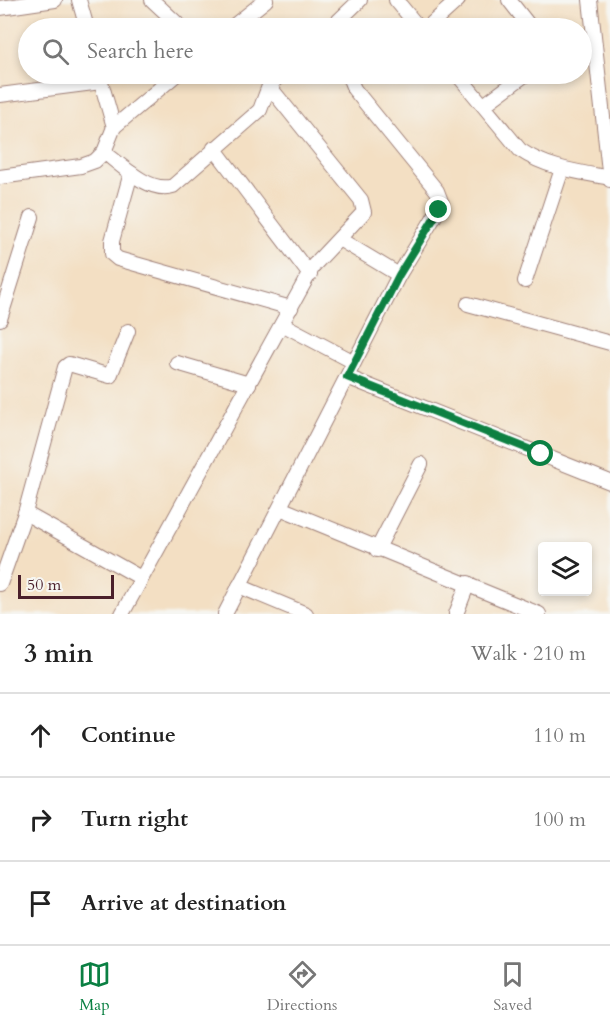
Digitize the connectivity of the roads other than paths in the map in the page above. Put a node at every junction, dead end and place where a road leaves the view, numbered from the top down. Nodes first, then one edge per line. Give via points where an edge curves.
1 (55, 0) edge
2 (79, 0) edge
3 (152, 0) edge
4 (266, 0) edge
5 (360, 0) edge
6 (396, 0) edge
7 (458, 0) edge
8 (509, 0) edge
9 (590, 0) edge
10 (29, 2) edge
11 (0, 8) edge
12 (84, 18) edge
13 (171, 18) edge
14 (244, 18) edge
15 (341, 18) edge
16 (411, 18) edge
17 (438, 18) edge
18 (523, 18) edge
19 (590, 18) edge
20 (592, 75) edge
21 (65, 84) edge
22 (102, 84) edge
23 (165, 84) edge
24 (352, 84) edge
25 (466, 84) edge
26 (512, 84) edge
27 (269, 86) joint
28 (0, 95) edge
29 (484, 105) junction
30 (114, 127) junction
31 (214, 148) junction
32 (104, 153) junction
33 (562, 169) junction
34 (131, 173) junction
35 (0, 177) edge
36 (610, 179) edge
37 (32, 217) dead end
38 (339, 239) junction
39 (310, 275) junction
40 (399, 275) junction
41 (525, 281) dead end
42 (468, 304) dead end
43 (291, 308) junction
44 (0, 319) edge
45 (282, 324) junction
46 (128, 331) dead end
47 (610, 343) edge
48 (354, 362) junction
49 (177, 363) dead end
50 (347, 377) junction
51 (249, 384) junction
52 (421, 464) dead end
53 (610, 482) edge
54 (280, 508) junction
55 (25, 513) junction
56 (377, 550) junction
57 (141, 578) junction
58 (468, 583) junction
59 (0, 584) edge
60 (239, 586) junction
61 (122, 614) edge
62 (225, 614) edge
63 (306, 614) edge
64 (456, 614) edge
65 (539, 614) edge

1 - 10 street
2 - 12 street
3 - 13 street
4 - 14 street
5 - 15 street
6 - 16 street
7 - 17 street
8 - 18 street
9 - 19 street
10 - 11 street
20 - 36 street
21 - 28 street
22 - 30 street
23 - 30 street
24 - 40 street via 442,197 439,210
25 - 29 street
26 - 29 street
27 - 31 street via 260,110
27 - 38 street via 364,207 360,217
29 - 33 street via 520,150
30 - 32 street
31 - 34 street via 173,186 164,189
31 - 39 street
32 - 34 street
32 - 35 street via 81,166
33 - 36 street
33 - 41 street
34 - 43 street via 112,254 118,259
37 - 44 street
38 - 39 street via 319,258
38 - 40 street
39 - 43 street
40 - 48 street
42 - 47 street
43 - 45 street
45 - 48 street
45 - 51 street
46 - 55 street via 110,376 69,364 65,367
48 - 50 street
49 - 51 street
50 - 53 street
50 - 54 street
51 - 57 street
52 - 56 street
54 - 56 street
54 - 60 street
55 - 57 street
55 - 59 street
56 - 58 street
57 - 61 street
58 - 64 street
58 - 65 street
60 - 62 street
60 - 63 street

